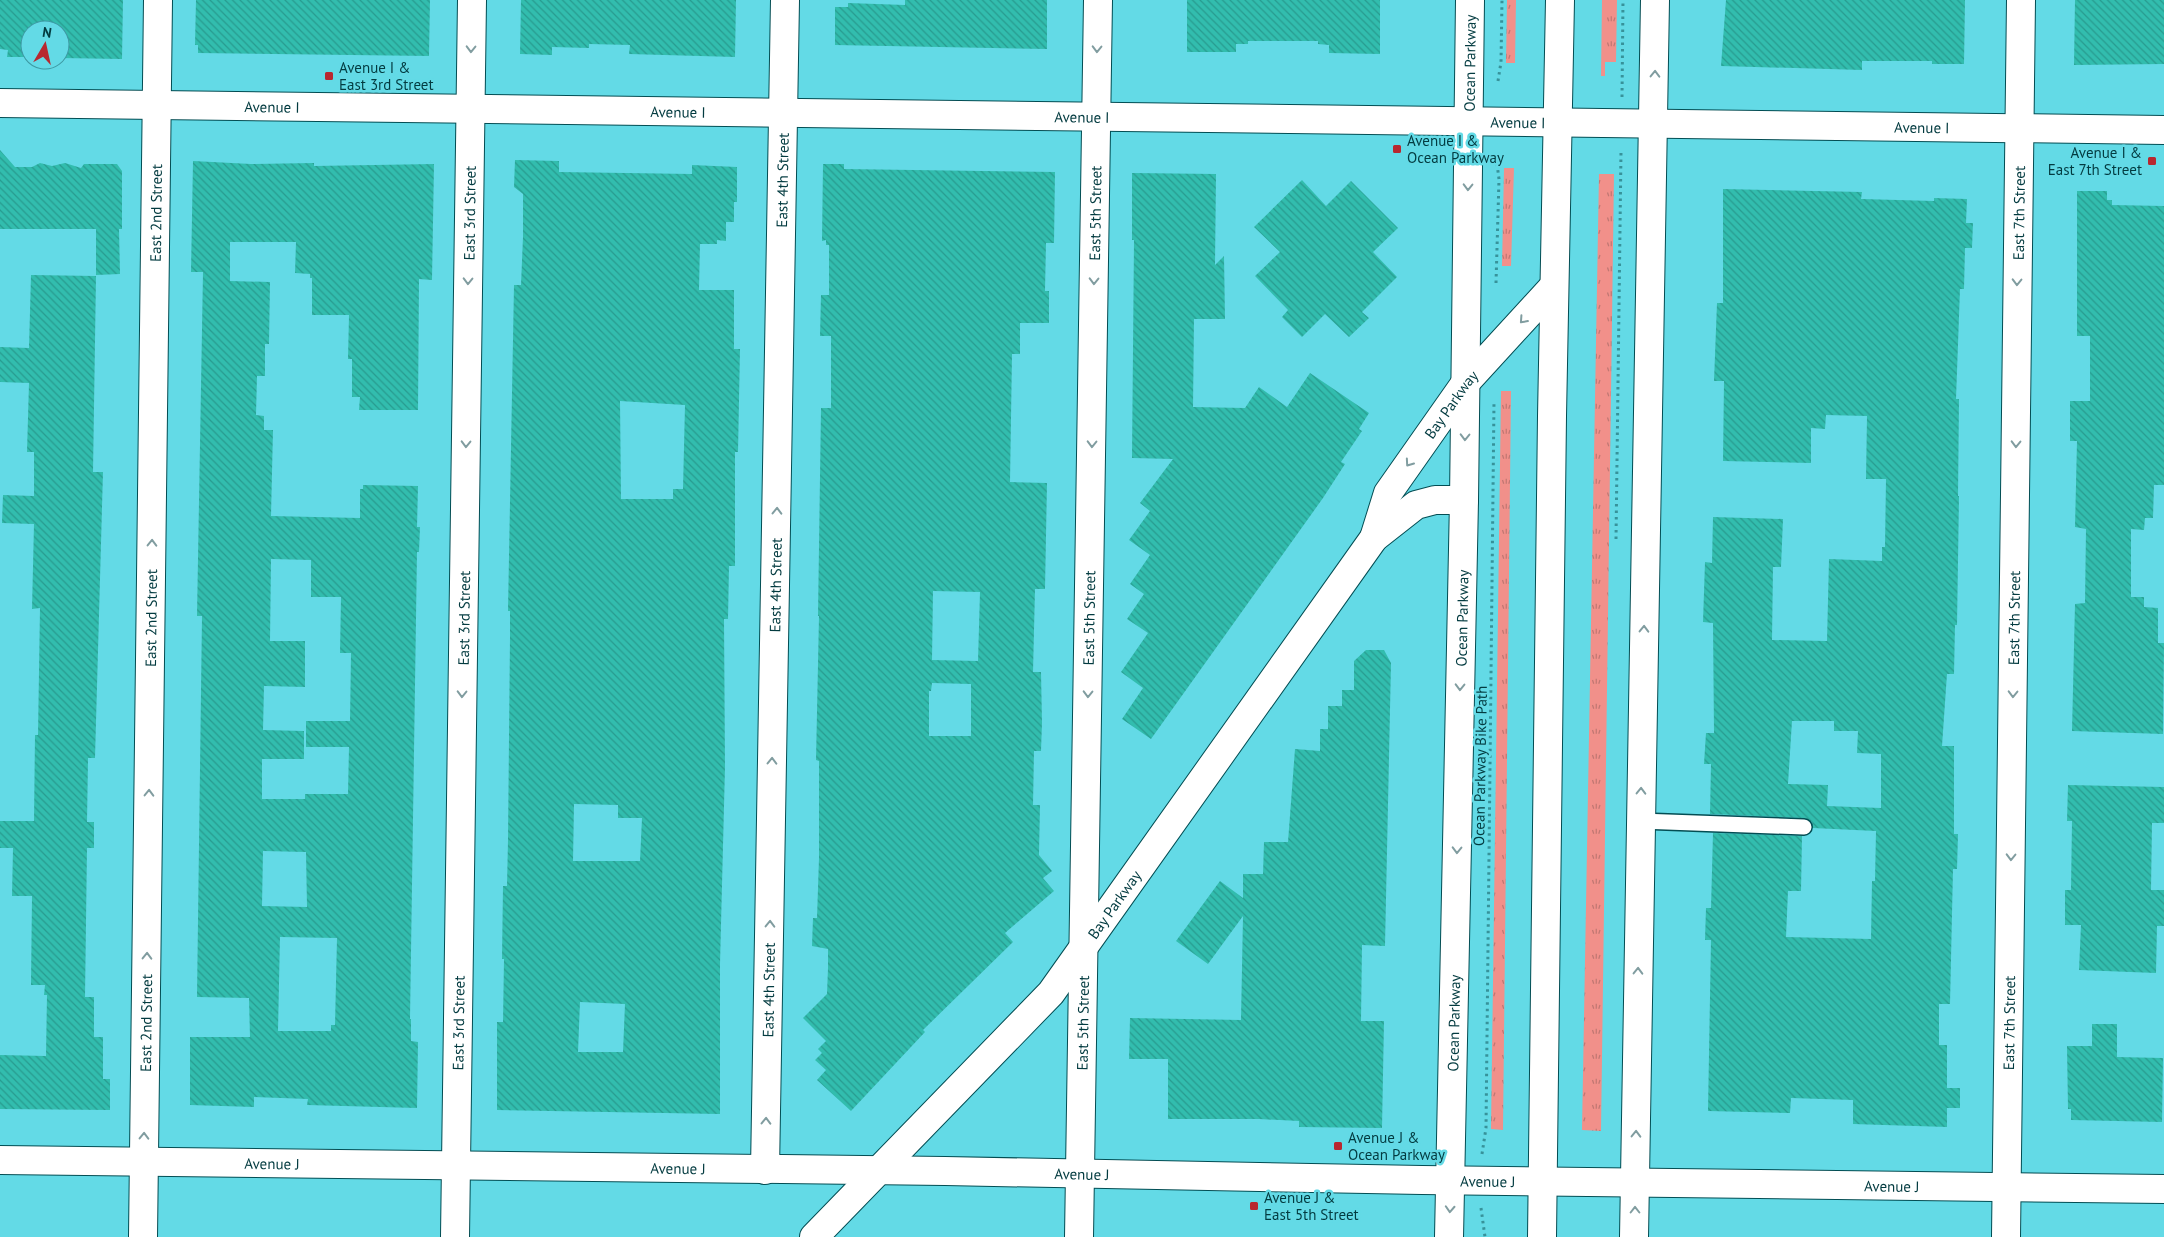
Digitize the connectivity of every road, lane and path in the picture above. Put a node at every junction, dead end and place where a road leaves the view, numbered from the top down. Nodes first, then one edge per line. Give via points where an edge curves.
1 (158, 0) edge
2 (472, 0) edge
3 (785, 0) edge
4 (1098, 0) edge
5 (1470, 0) edge
6 (1502, 0) edge
7 (1560, 0) edge
8 (1623, 0) edge
9 (1656, 0) edge
10 (2021, 0) edge
11 (1497, 87) dead end
12 (1622, 97) dead end
13 (0, 103) edge
14 (157, 105) junction
15 (470, 109) junction
16 (784, 112) junction
17 (1097, 116) junction
18 (1469, 121) junction
19 (1558, 122) junction
20 (1654, 123) junction
21 (2019, 128) junction
22 (2164, 130) edge
23 (1554, 286) junction
24 (1466, 382) junction
25 (1493, 394) dead end
26 (1464, 500) junction
27 (1374, 538) junction
28 (1640, 821) junction
29 (1804, 827) dead end
30 (1082, 950) junction
31 (1482, 1152) dead end
32 (0, 1160) edge
33 (144, 1162) junction
34 (455, 1166) junction
35 (765, 1170) junction
36 (880, 1170) junction
37 (1080, 1174) junction
38 (1451, 1180) junction
39 (1542, 1182) junction
40 (1635, 1182) junction
41 (2007, 1187) junction
42 (2164, 1189) edge
43 (1481, 1207) dead end
44 (143, 1237) edge
45 (455, 1237) edge
46 (814, 1237) edge
47 (1079, 1237) edge
48 (1449, 1237) edge
49 (1485, 1237) edge
50 (1542, 1237) edge
51 (1634, 1237) edge
52 (2006, 1237) edge

1 - 14 street, East 2nd Street
2 -> 15 street, East 3rd Street
3 - 16 street, East 4th Street
4 -> 17 street, East 5th Street
5 - 18 street, Ocean Parkway
6 - 11 path via 1501,62
7 - 19 street
8 - 12 path
20 -> 9 street
10 - 21 street, East 7th Street
13 - 14 street, Avenue I
14 - 15 street, Avenue I
33 -> 14 street, East 2nd Street
15 - 16 street, Avenue I
15 -> 34 street, East 3rd Street
16 - 17 street, Avenue I
35 -> 16 street, East 4th Street
17 - 18 street, Avenue I
17 -> 30 street, East 5th Street via 1086,871
18 - 19 street, Avenue I
18 -> 24 street, Ocean Parkway
19 - 20 street, Avenue I
19 - 23 street
20 - 21 street, Avenue I
28 -> 20 street
21 - 22 street, Avenue I
21 -> 41 street, East 7th Street
23 -> 24 street, Bay Parkway
23 - 39 street
24 -> 26 street, Ocean Parkway
24 -> 27 street, Bay Parkway via 1388,493
25 - 31 path, Ocean Parkway Bike Path via 1486,1128
26 - 27 street, Bay Parkway via 1435,500 1416,505
26 -> 38 street, Ocean Parkway
27 - 30 street, Bay Parkway
28 - 29 lane
40 -> 28 street
30 - 36 street, Bay Parkway via 1050,993
30 - 37 street, East 5th Street
32 - 33 street, Avenue J
33 - 34 street, Avenue J
33 - 44 street, East 2nd Street
34 - 35 street, Avenue J
34 - 45 street, East 3rd Street
35 - 36 street, Avenue J
36 - 37 street, Avenue J
36 - 46 street, Bay Parkway
37 - 38 street, Avenue J
37 - 47 street, East 5th Street
38 - 39 street, Avenue J
38 -> 48 street, Ocean Parkway
39 - 40 street, Avenue J
39 - 50 street
40 - 41 street, Avenue J
51 -> 40 street
41 - 42 street, Avenue J
41 - 52 street, East 7th Street
43 - 49 path

